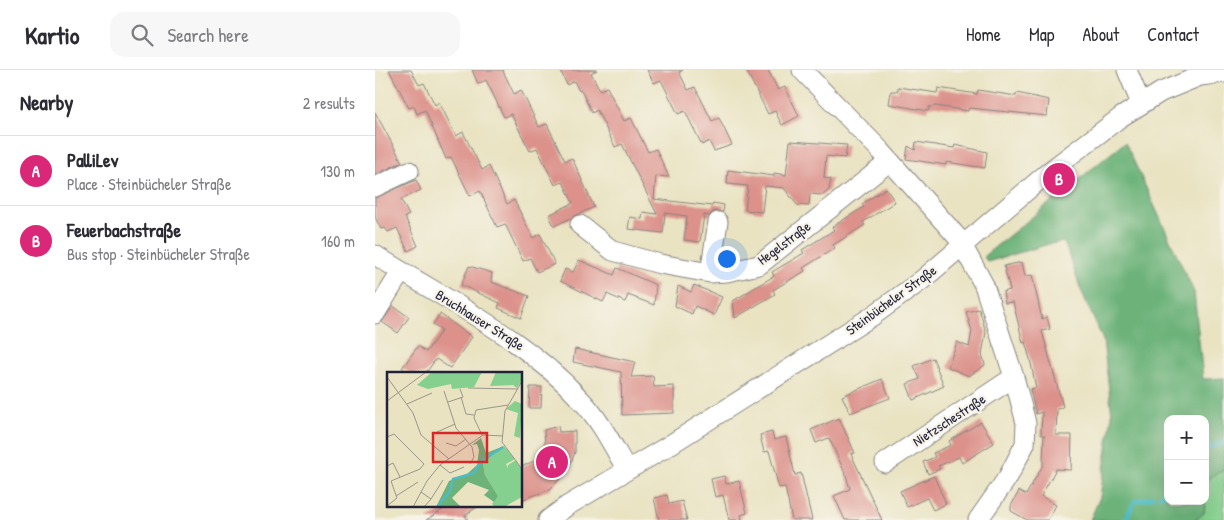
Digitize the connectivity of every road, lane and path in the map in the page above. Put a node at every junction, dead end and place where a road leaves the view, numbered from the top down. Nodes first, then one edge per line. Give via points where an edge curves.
1 (802, 70) edge
2 (1127, 70) edge
3 (1224, 73) edge
4 (1141, 104) junction
5 (890, 161) junction
6 (409, 171) dead end
7 (375, 187) edge
8 (718, 222) dead end
9 (580, 225) dead end
10 (963, 244) junction
11 (375, 255) edge
12 (401, 272) junction
13 (710, 273) junction
14 (375, 314) edge
15 (1014, 377) junction
16 (885, 462) dead end
17 (627, 470) junction
18 (548, 520) edge
19 (978, 520) edge

1 - 5 street
2 - 4 street
3 - 4 street, Steinbücheler Straße via 1200,76
4 - 10 street, Steinbücheler Straße via 1059,164
5 - 10 street
5 - 13 street, Hegelstraße via 759,265
6 - 7 street
8 - 13 street
9 - 13 street, Hegelstraße via 613,251
10 - 15 street via 983,285
10 - 17 street, Steinbücheler Straße via 922,280 871,317
11 - 12 street, Bruchhauser Straße
12 - 14 street
12 - 17 street, Bruchhauser Straße via 528,350 558,375 604,429
15 - 16 street, Nietzschestraße
15 - 19 street via 1026,423 1025,444 1008,477
17 - 18 street, Steinbücheler Straße

